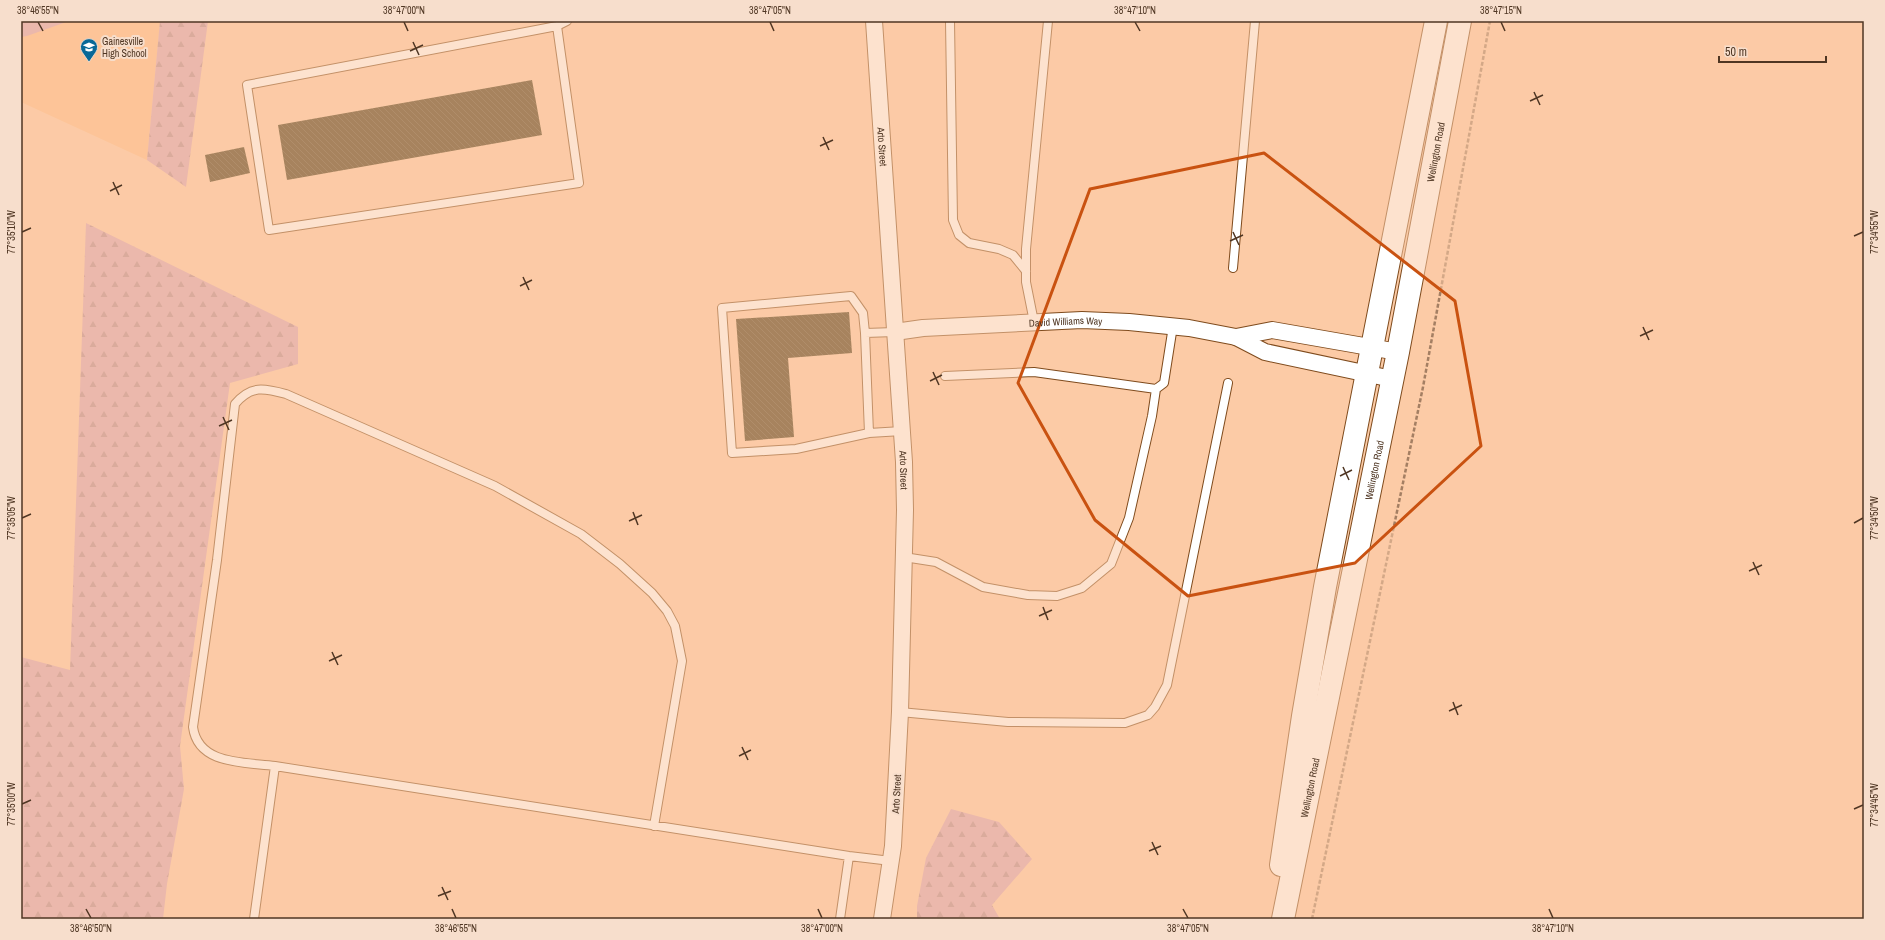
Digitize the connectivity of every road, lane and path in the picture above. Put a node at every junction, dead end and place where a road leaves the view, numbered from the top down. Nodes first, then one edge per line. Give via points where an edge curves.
1 (567, 21) edge
2 (874, 21) edge
3 (950, 21) edge
4 (1048, 21) edge
5 (1255, 21) edge
6 (1436, 21) edge
7 (1460, 21) edge
8 (1490, 21) edge
9 (557, 26) junction
10 (1233, 268) dead end
11 (1026, 271) junction
12 (1034, 322) junction
13 (1173, 326) junction
14 (895, 332) junction
15 (865, 333) junction
16 (1236, 336) junction
17 (1372, 348) junction
18 (1398, 352) junction
19 (1367, 374) junction
20 (945, 376) dead end
21 (1392, 379) junction
22 (1228, 383) dead end
23 (1156, 389) junction
24 (902, 431) junction
25 (869, 433) junction
26 (904, 557) junction
27 (900, 712) junction
28 (274, 766) junction
29 (654, 826) junction
30 (849, 856) junction
31 (891, 861) junction
32 (254, 919) edge
33 (840, 919) edge
34 (882, 919) edge
35 (1273, 919) edge
36 (1283, 919) edge
37 (1312, 919) edge

1 - 9 lane
2 - 14 street, Arto Street
3 - 11 lane via 953,220 959,235 969,243 1014,255
4 - 11 lane
5 - 10 lane
6 - 17 main road, Wellington Road
7 - 18 main road, Wellington Road
8 - 37 path via 1423,387
9 - 9 lane via 247,85 270,230 579,182
11 - 12 lane
12 - 13 street, David Williams Way via 1082,320
12 - 14 street, David Williams Way
13 - 16 street, David Williams Way
13 - 23 lane via 1164,384
14 - 15 lane
14 - 24 street, Arto Street
15 - 25 lane
15 - 25 lane via 863,313 851,296 722,308 732,453 796,449
16 - 17 street, David Williams Way via 1272,330
16 - 19 street, David Williams Way via 1265,352
17 - 18 street, David Williams Way
17 - 19 main road, Wellington Road
18 - 21 main road, Wellington Road
19 - 21 street, David Williams Way
19 - 35 main road, Wellington Road via 1314,648
20 - 23 lane via 1034,372
21 - 36 main road, Wellington Road
22 - 27 lane via 1167,685 1148,715 1125,723 1008,722
23 - 26 lane via 1129,518 1111,564 1082,588 1057,596 1028,595 983,587 936,562
24 - 25 lane
24 - 26 street, Arto Street
26 - 27 street, Arto Street
27 - 31 street, Arto Street
28 - 29 lane
28 - 29 lane via 225,760 213,756 199,746 193,727 217,560 235,404 243,394 268,389 286,394 495,486 582,534 652,592 675,626 682,662
28 - 32 lane
29 - 30 lane
30 - 31 lane
30 - 33 lane
31 - 34 street, Arto Street

